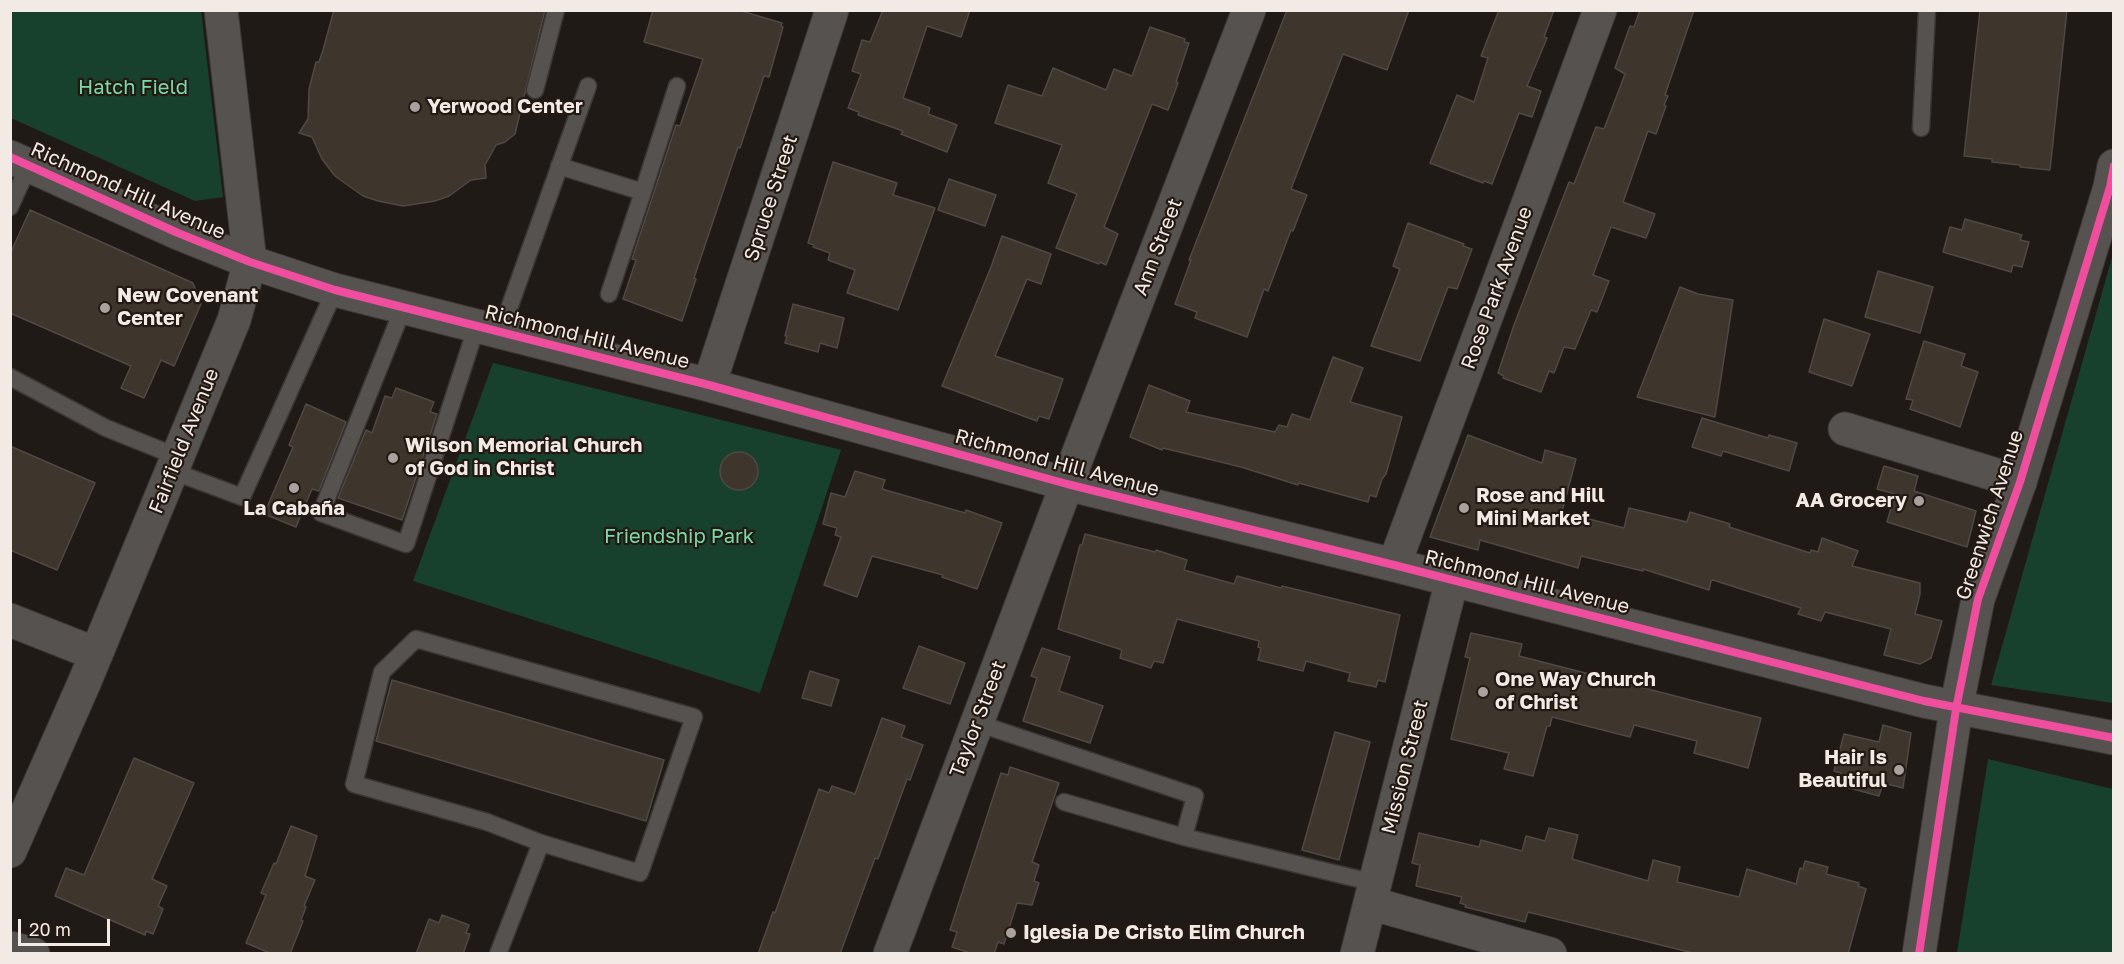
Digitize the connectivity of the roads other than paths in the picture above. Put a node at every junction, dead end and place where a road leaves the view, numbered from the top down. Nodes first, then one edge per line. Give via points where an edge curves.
1 (221, 10) edge
2 (556, 10) edge
3 (832, 10) edge
4 (1249, 10) edge
5 (1600, 10) edge
6 (1927, 10) edge
7 (588, 86) dead end
8 (677, 86) dead end
9 (535, 90) dead end
10 (1921, 128) dead end
11 (20, 161) edge
12 (2114, 165) edge
13 (559, 166) junction
14 (643, 192) junction
15 (10, 207) edge
16 (250, 262) junction
17 (334, 290) junction
18 (609, 294) dead end
19 (404, 306) junction
20 (489, 328) junction
21 (10, 377) edge
22 (710, 385) junction
23 (1845, 429) dead end
24 (175, 464) junction
25 (2020, 482) junction
26 (1067, 484) junction
27 (1394, 565) junction
28 (1452, 580) junction
29 (10, 620) edge
30 (96, 654) junction
31 (1956, 709) junction
32 (977, 723) junction
33 (2114, 738) edge
34 (1064, 802) dead end
35 (1184, 837) junction
36 (541, 843) junction
37 (10, 850) edge
38 (1373, 893) junction
39 (10, 948) edge
40 (1541, 952) edge
41 (33, 954) edge
42 (498, 954) edge
43 (890, 954) edge
44 (1357, 954) edge
45 (1919, 954) edge

1 - 16 street, Fairfield Avenue
2 - 9 lane
3 - 22 street, Spruce Street
4 - 26 street, Ann Street
5 - 27 street, Rose Park Avenue
6 - 10 lane
7 - 13 lane
8 - 14 lane
11 - 15 lane
11 - 16 street, Richmond Hill Avenue
12 - 25 street, Greenwich Avenue
13 - 14 lane
13 - 20 lane
14 - 18 lane
16 - 17 street, Richmond Hill Avenue
16 - 24 street, Fairfield Avenue via 234,320
17 - 19 street, Richmond Hill Avenue
17 - 24 lane via 242,497
19 - 20 street, Richmond Hill Avenue
19 - 20 lane via 321,513 406,544
20 - 22 street, Richmond Hill Avenue
21 - 24 lane
22 - 26 street, Richmond Hill Avenue
23 - 25 street
24 - 30 street, Fairfield Avenue
25 - 31 street, Greenwich Avenue via 1978,599
26 - 27 street, Richmond Hill Avenue
26 - 32 street, Taylor Street
27 - 28 street, Richmond Hill Avenue
28 - 31 street, Richmond Hill Avenue
28 - 38 street, Mission Street
29 - 30 street
30 - 37 street, Fairfield Avenue
31 - 33 street, Richmond Hill Avenue
31 - 45 street, Greenwich Avenue
32 - 35 lane via 1195,796
32 - 43 street, Taylor Street
34 - 35 lane
35 - 38 lane
36 - 36 lane via 640,873 694,717 416,639 382,672 354,784 487,822
36 - 42 lane
38 - 40 street
38 - 44 street, Mission Street
39 - 41 street

